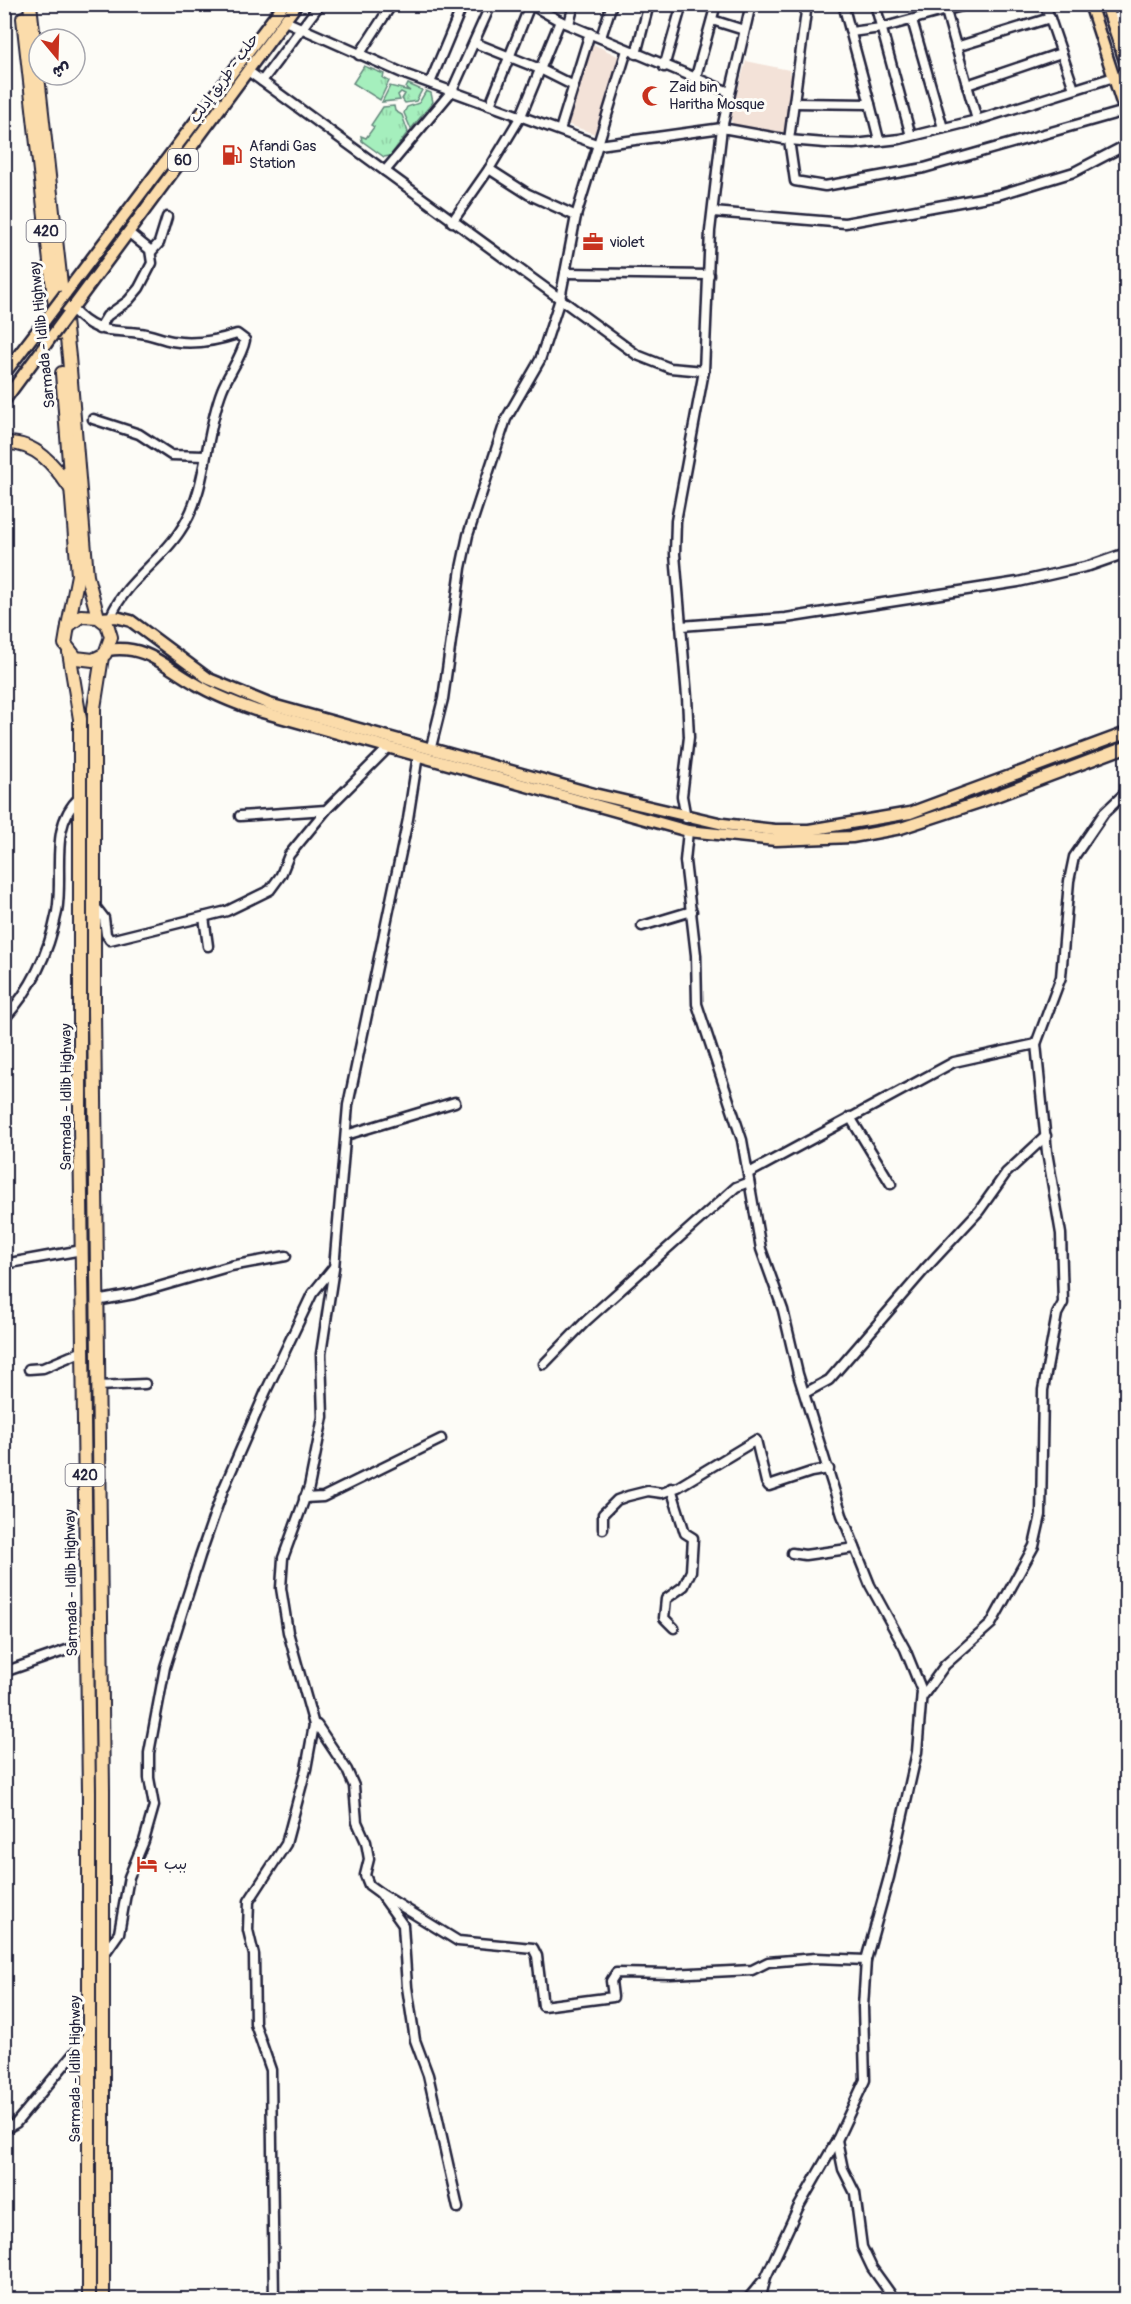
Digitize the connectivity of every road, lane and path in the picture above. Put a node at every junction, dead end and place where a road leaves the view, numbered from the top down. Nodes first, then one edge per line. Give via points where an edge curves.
1 (22, 4) edge
2 (30, 4) edge
3 (284, 4) edge
4 (297, 4) edge
5 (320, 4) edge
6 (392, 4) edge
7 (463, 4) edge
8 (491, 4) edge
9 (574, 4) edge
10 (612, 4) edge
11 (649, 4) edge
12 (682, 4) edge
13 (716, 4) edge
14 (751, 4) edge
15 (807, 4) edge
16 (843, 4) edge
17 (875, 4) edge
18 (969, 4) edge
19 (1045, 4) edge
20 (1090, 4) edge
21 (1106, 4) edge
22 (533, 5) edge
23 (945, 8) edge
24 (1126, 14) edge
25 (1050, 18) junction
26 (712, 20) junction
27 (912, 20) junction
28 (1111, 20) junction
29 (285, 21) junction
30 (564, 22) junction
31 (881, 28) junction
32 (301, 30) junction
33 (744, 30) junction
34 (270, 31) junction
35 (851, 32) junction
36 (590, 33) junction
37 (601, 37) junction
38 (475, 43) junction
39 (956, 47) junction
40 (627, 50) junction
41 (1061, 53) junction
42 (359, 54) junction
43 (636, 54) junction
44 (509, 57) junction
45 (1126, 64) edge
46 (664, 67) junction
47 (540, 69) junction
48 (248, 71) junction
49 (1114, 77) junction
50 (695, 80) junction
51 (262, 81) junction
52 (430, 83) junction
53 (967, 85) junction
54 (574, 86) junction
55 (1074, 90) junction
56 (452, 91) junction
57 (729, 92) junction
58 (794, 103) junction
59 (870, 104) junction
60 (490, 105) junction
61 (1126, 113) edge
62 (521, 116) junction
63 (977, 120) junction
64 (722, 128) junction
65 (944, 128) junction
66 (560, 130) junction
67 (911, 136) junction
68 (789, 140) junction
69 (879, 140) junction
70 (599, 145) junction
71 (1126, 145) edge
72 (489, 169) junction
73 (385, 171) junction
74 (155, 173) junction
75 (167, 182) junction
76 (713, 212) junction
77 (167, 216) dead end
78 (576, 216) junction
79 (452, 222) junction
80 (129, 233) junction
81 (151, 252) junction
82 (565, 273) junction
83 (709, 275) junction
84 (560, 299) junction
85 (70, 312) junction
86 (99, 329) junction
87 (704, 371) junction
88 (4, 374) edge
89 (4, 401) edge
90 (93, 420) dead end
91 (4, 443) edge
92 (204, 456) junction
93 (72, 490) junction
94 (1126, 553) edge
95 (103, 617) junction
96 (68, 626) junction
97 (681, 626) junction
98 (69, 652) junction
99 (105, 653) junction
100 (345, 730) junction
101 (1126, 733) edge
102 (389, 747) junction
103 (431, 747) junction
104 (1126, 747) edge
105 (418, 755) junction
106 (1126, 792) edge
107 (80, 796) junction
108 (326, 810) junction
109 (240, 816) dead end
110 (686, 818) junction
111 (688, 831) junction
112 (94, 905) junction
113 (692, 911) junction
114 (204, 917) junction
115 (642, 926) dead end
116 (208, 946) dead end
117 (4, 1019) edge
118 (1036, 1044) junction
119 (454, 1102) dead end
120 (850, 1118) junction
121 (346, 1135) junction
122 (1046, 1136) junction
123 (749, 1177) junction
124 (891, 1184) dead end
125 (82, 1250) junction
126 (286, 1256) dead end
127 (4, 1264) edge
128 (333, 1268) junction
129 (96, 1301) junction
130 (83, 1352) junction
131 (544, 1364) dead end
132 (29, 1369) dead end
133 (145, 1384) dead end
134 (97, 1386) junction
135 (805, 1393) junction
136 (441, 1439) dead end
137 (829, 1469) junction
138 (671, 1488) junction
139 (304, 1498) junction
140 (603, 1529) dead end
141 (855, 1548) junction
142 (792, 1553) dead end
143 (674, 1628) dead end
144 (87, 1642) junction
145 (4, 1672) edge
146 (922, 1698) junction
147 (314, 1725) junction
148 (103, 1790) junction
149 (89, 1791) junction
150 (380, 1893) junction
151 (103, 1956) junction
152 (866, 1960) junction
153 (90, 2034) junction
154 (97, 2115) junction
155 (4, 2130) edge
156 (837, 2140) junction
157 (458, 2208) dead end
158 (766, 2277) junction
159 (89, 2300) edge
160 (104, 2300) edge
161 (273, 2300) edge
162 (747, 2300) edge
163 (760, 2300) edge
164 (895, 2300) edge

1 - 93 highway, Sarmada - Idlib Highway / 420
2 - 95 highway, 420 via 87,576
3 - 34 main road, حلب - طريق إدلب / 60
4 - 29 main road, حلب - طريق إدلب / 60
5 - 32 street
6 - 42 street
7 - 52 street
8 - 38 street
9 - 30 street
10 - 37 street
11 - 43 street
12 - 46 street
13 - 26 street
14 - 33 street
15 - 58 street
16 - 35 street
17 - 31 street
18 - 23 street
19 - 25 street
20 - 49 main road
21 - 28 main road
22 - 30 street
22 - 44 street
23 - 27 street
23 - 39 street
24 - 28 street
25 - 39 street
25 - 41 street
26 - 33 street
26 - 50 street
27 - 31 street
27 - 65 street
28 - 45 main road
29 - 32 street
29 - 34 main road, حلب - طريق إدلب / 60
30 - 36 street
30 - 47 street
31 - 35 street
31 - 67 street
32 - 42 street
32 - 51 street
33 - 57 street
34 - 48 main road, حلب - طريق إدلب / 60
34 - 74 main road, حلب - طريق إدلب / 60
35 - 59 street
36 - 37 street
36 - 54 street
37 - 40 street
38 - 44 street
38 - 56 street
39 - 53 street
40 - 43 street
40 - 70 street
41 - 53 street
41 - 55 street
42 - 52 street
43 - 46 street
44 - 47 street
44 - 60 street
46 - 50 street
47 - 54 street
47 - 62 street
48 - 51 street
48 - 75 main road, حلب - طريق إدلب / 60
49 - 55 street
49 - 61 main road
50 - 57 street
51 - 73 street
52 - 56 street
53 - 63 street
54 - 66 street
55 - 63 street
56 - 60 street
56 - 73 street
57 - 64 street
58 - 59 street
58 - 68 street
59 - 69 street
60 - 62 street
61 - 68 street via 924,168 825,186 795,181
62 - 66 street
62 - 72 street
63 - 65 street
64 - 68 street
64 - 70 street
64 - 76 street
65 - 67 street
66 - 70 street
67 - 69 street
68 - 69 street via 854,144
70 - 78 street
71 - 76 street via 1074,172 998,195 845,223
72 - 78 street via 528,194
72 - 79 street
73 - 79 street
74 - 75 main road
74 - 88 main road, حلب - طريق إدلب / 60, bridge
75 - 80 main road, حلب - طريق إدلب / 60
76 - 83 street
77 - 81 street via 159,243
78 - 82 street
79 - 84 street
80 - 81 street
80 - 85 main road, حلب - طريق إدلب / 60
81 - 86 street via 152,263 139,288 107,316
82 - 83 street
82 - 84 street
83 - 87 street
84 - 87 street via 645,359 670,368
84 - 103 street via 540,360 506,419 468,534 443,699
85 - 86 street
85 - 89 main road, حلب - طريق إدلب, bridge
86 - 92 street via 189,343 237,334 243,337 244,344 217,404
87 - 97 street via 676,521
90 - 92 street via 139,434 171,455
91 - 93 highway via 29,447 42,454
92 - 95 street via 197,495 186,522
93 - 96 highway, Sarmada - Idlib Highway / 420 via 78,581
94 - 97 street via 1018,582 786,618
95 - 96 highway via 81,616
95 - 99 highway via 111,632
95 - 100 main road via 131,621 184,663 218,683
96 - 98 highway via 65,639
97 - 110 street via 688,737 682,796
98 - 99 highway via 84,661
98 - 107 highway, Sarmada - Idlib Highway / 420 via 81,719
99 - 100 main road via 128,649 147,653 195,684 231,701
99 - 112 highway, Sarmada - Idlib Highway / 420 via 94,708
100 - 102 main road
100 - 103 main road
101 - 110 main road via 910,813 809,830 775,830
102 - 105 main road
102 - 108 street
103 - 110 main road
104 - 111 main road via 901,828 852,837 776,840
105 - 111 main road
105 - 121 street via 404,840 357,1053
106 - 118 street via 1104,813 1074,857 1061,977
107 - 117 street via 68,811 59,836 58,899 50,941 33,982
107 - 125 highway, Sarmada - Idlib Highway / 420
108 - 109 street
108 - 114 street via 289,855 270,890 241,906
111 - 113 street via 685,861
112 - 114 street via 104,918 110,940
112 - 129 highway, Sarmada - Idlib Highway / 420
113 - 115 street
113 - 123 street via 697,1004 742,1140
114 - 116 street
118 - 120 street via 954,1062
118 - 122 street
119 - 121 street
120 - 123 street
120 - 124 street
121 - 128 street
122 - 135 street via 1006,1173 979,1211 829,1380
122 - 146 street via 1061,1234 1063,1303 1057,1314 1043,1390 1041,1515 1034,1545 992,1624 945,1665
123 - 131 street via 586,1320
123 - 135 street via 761,1249 783,1310
125 - 127 street
125 - 130 highway, Sarmada - Idlib Highway / 420
126 - 129 street
128 - 139 street via 321,1354 323,1417
128 - 151 street via 312,1294 266,1391 223,1490 200,1556 165,1666 149,1753 154,1806 129,1877 118,1933
129 - 134 highway, Sarmada - Idlib Highway / 420
130 - 132 street via 44,1368
130 - 144 highway, Sarmada - Idlib Highway / 420
133 - 134 street
134 - 148 highway, Sarmada - Idlib Highway / 420
135 - 137 street
136 - 139 street via 323,1497
137 - 138 street via 769,1486 756,1440
137 - 141 street
138 - 140 street via 617,1500 603,1514
138 - 143 street via 685,1533 693,1538 694,1557 684,1586 666,1599 663,1607 664,1618
139 - 147 street via 283,1558 281,1588 288,1632
141 - 142 street via 805,1555
141 - 146 street via 905,1649
144 - 145 street
144 - 149 highway, Sarmada - Idlib Highway / 420
146 - 152 street via 917,1752
147 - 150 street via 354,1786 357,1822 369,1859 365,1875 369,1885
147 - 161 street via 286,1844 249,1901 255,2024 270,2070
148 - 149 highway
148 - 151 highway, Sarmada - Idlib Highway / 420
149 - 153 highway, Sarmada - Idlib Highway / 420
150 - 152 street via 458,1941 533,1948 543,2006 613,1997 611,1981 616,1973 752,1970 768,1962 816,1958
150 - 157 street via 403,1925 415,2040 428,2075
151 - 154 highway, Sarmada - Idlib Highway / 420
152 - 156 street via 865,2080
153 - 154 highway, Sarmada - Idlib Highway / 420
153 - 155 street via 22,2116
154 - 159 highway, Sarmada - Idlib Highway / 420
154 - 160 highway, Sarmada - Idlib Highway / 420
156 - 158 street via 798,2208
156 - 164 street via 843,2169 855,2193 862,2247
158 - 162 street
158 - 163 street

